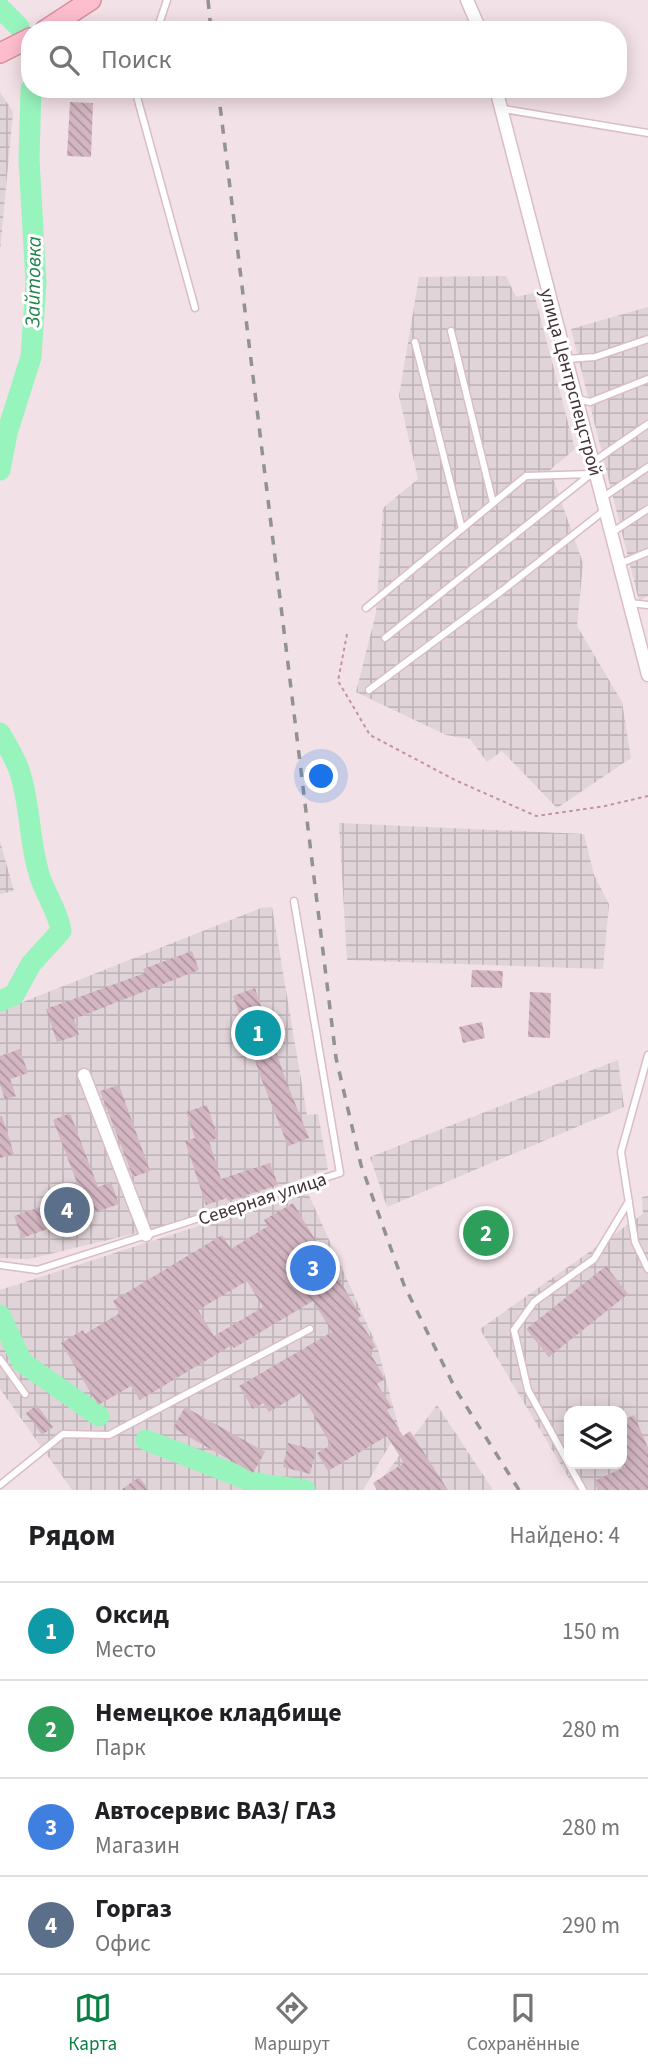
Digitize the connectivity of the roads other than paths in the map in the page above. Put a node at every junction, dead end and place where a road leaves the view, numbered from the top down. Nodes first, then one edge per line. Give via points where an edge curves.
1 (91, 0) edge
2 (167, 0) edge
3 (467, 0) edge
4 (59, 21) edge
5 (160, 21) edge
6 (476, 21) edge
7 (21, 42) edge
8 (0, 53) edge
9 (137, 98) edge
10 (498, 98) edge
11 (501, 109) junction
12 (648, 133) edge
13 (195, 308) dead end
14 (451, 331) dead end
15 (648, 339) edge
16 (415, 342) dead end
17 (566, 359) junction
18 (648, 379) edge
19 (576, 399) junction
20 (648, 424) edge
21 (648, 467) edge
22 (593, 469) junction
23 (493, 503) junction
24 (603, 504) junction
25 (648, 509) edge
26 (462, 529) junction
27 (611, 533) junction
28 (648, 552) edge
29 (619, 564) junction
30 (629, 603) junction
31 (648, 605) edge
32 (366, 608) dead end
33 (385, 638) dead end
34 (648, 675) edge
35 (369, 690) dead end
36 (294, 901) dead end
37 (648, 1055) edge
38 (84, 1075) dead end
39 (629, 1200) junction
40 (146, 1235) junction
41 (0, 1265) edge
42 (648, 1269) edge
43 (310, 1329) dead end
44 (0, 1359) edge
45 (25, 1394) dead end
46 (0, 1485) edge
47 (583, 1490) edge

1 - 4 main road
2 - 5 lane
3 - 6 street
7 - 8 main road
9 - 13 lane
10 - 11 street, улица Центрспецстрой
11 - 12 lane
11 - 17 street, улица Центрспецстрой
14 - 23 lane
15 - 17 lane via 595,357
16 - 26 lane
17 - 19 street, улица Центрспецстрой
18 - 19 lane via 590,402
19 - 22 street, улица Центрспецстрой
20 - 22 lane
21 - 24 lane
22 - 23 lane via 526,476
22 - 24 street, улица Центрспецстрой
22 - 33 lane
23 - 26 lane
24 - 27 street, улица Центрспецстрой
24 - 35 lane via 503,590
25 - 27 lane
26 - 32 lane
27 - 29 street, улица Центрспецстрой
28 - 29 lane
29 - 30 street, улица Центрспецстрой
30 - 31 lane
30 - 34 street, улица Центрспецстрой
36 - 40 lane, Северная улица via 340,1173
37 - 39 lane via 621,1152
38 - 40 street
39 - 42 lane via 635,1241
39 - 47 lane via 594,1259 534,1302 514,1330 527,1390
40 - 41 lane, Северная улица via 37,1270
43 - 46 lane via 110,1435 63,1434
44 - 45 lane

